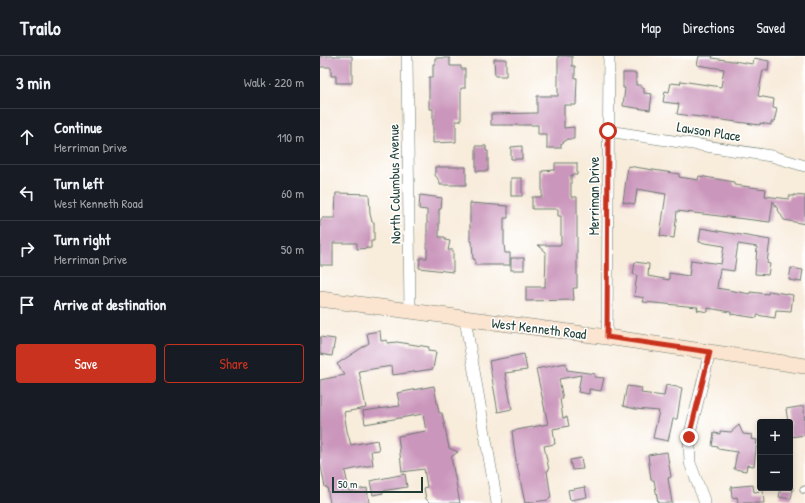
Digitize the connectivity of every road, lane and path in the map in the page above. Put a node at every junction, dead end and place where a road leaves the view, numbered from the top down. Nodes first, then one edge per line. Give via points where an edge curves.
1 (407, 56) edge
2 (609, 56) edge
3 (608, 131) junction
4 (805, 166) edge
5 (320, 300) edge
6 (410, 312) junction
7 (465, 319) junction
8 (607, 337) junction
9 (710, 352) junction
10 (805, 366) edge
11 (496, 503) edge
12 (705, 503) edge

1 - 6 street, North Columbus Avenue
2 - 3 street, Merriman Drive
3 - 4 street, Lawson Place via 771,156
3 - 8 street, Merriman Drive
5 - 6 street, West Kenneth Road
6 - 7 street, West Kenneth Road
7 - 8 street, West Kenneth Road
7 - 11 street
8 - 9 street, West Kenneth Road
9 - 10 street, West Kenneth Road
9 - 12 street via 689,437 690,463

